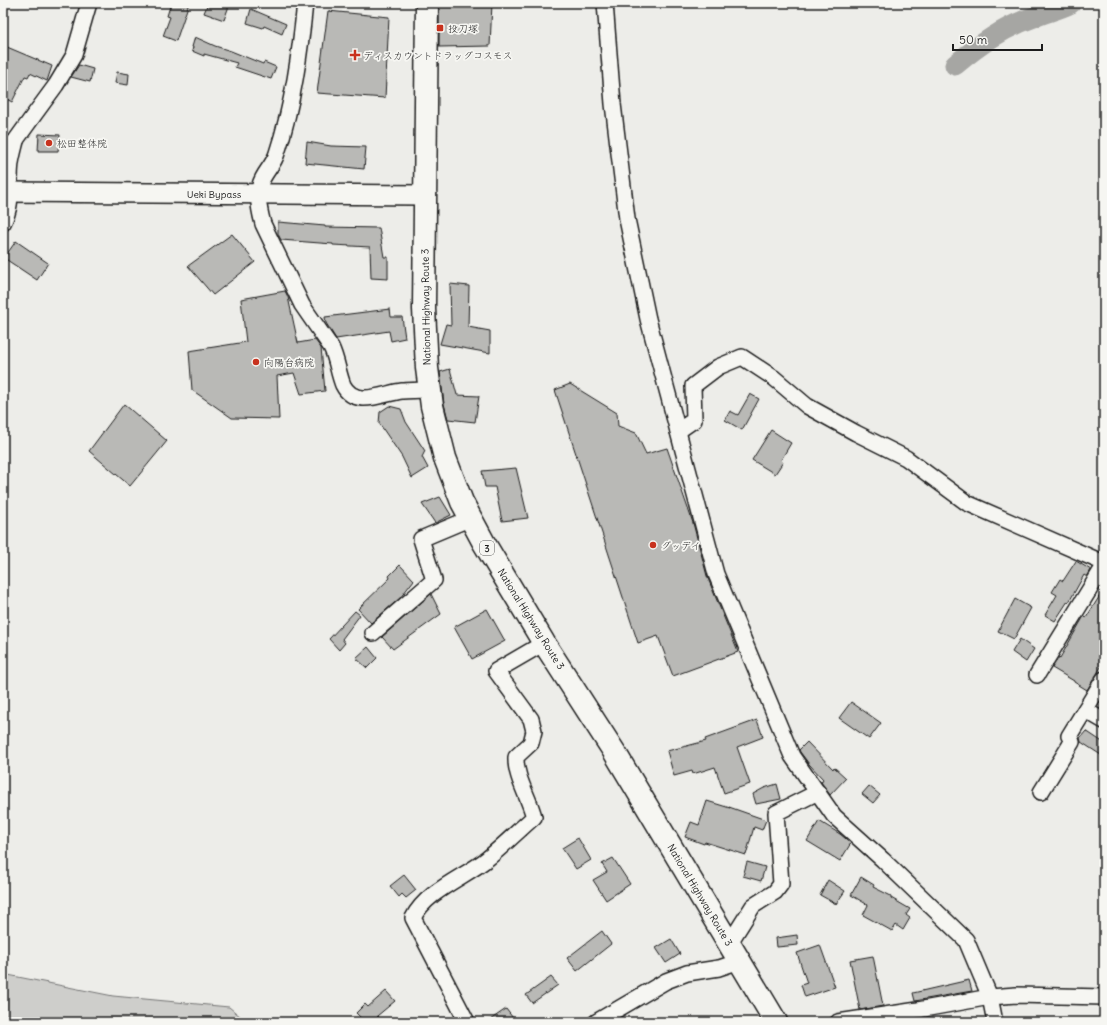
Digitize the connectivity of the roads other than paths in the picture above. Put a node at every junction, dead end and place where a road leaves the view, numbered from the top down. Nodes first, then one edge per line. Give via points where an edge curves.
1 (89, 3) edge
2 (305, 3) edge
3 (427, 3) edge
4 (606, 3) edge
5 (16, 140) junction
6 (3, 154) edge
7 (7, 192) edge
8 (259, 194) junction
9 (424, 195) junction
10 (3, 223) edge
11 (430, 389) junction
12 (678, 431) junction
13 (471, 518) junction
14 (1104, 565) edge
15 (373, 633) dead end
16 (544, 643) junction
17 (1037, 675) dead end
18 (1104, 679) edge
19 (1085, 710) junction
20 (1104, 722) edge
21 (818, 792) junction
22 (1041, 792) dead end
23 (734, 952) junction
24 (990, 997) junction
25 (1104, 997) edge
26 (467, 1022) edge
27 (596, 1022) edge
28 (776, 1022) edge
29 (838, 1022) edge
30 (995, 1022) edge

1 - 5 street via 74,55 56,85
2 - 8 street via 286,125 275,161 260,185
3 - 9 highway, National Highway Route 3 / 3
4 - 12 street via 613,104 627,219 648,318
5 - 6 street
5 - 7 street
7 - 8 main road, Ueki Bypass
7 - 10 street via 7,216
8 - 9 main road, Ueki Bypass
8 - 11 street via 263,224 302,305 335,354 344,386 349,392 358,397 368,398 402,391
9 - 11 highway, National Highway Route 3 / 3 via 424,309 426,368
11 - 13 highway, National Highway Route 3 / 3 via 445,458
12 - 14 street via 694,420 693,386 718,367 742,357 774,378 807,406 906,458 967,503
12 - 21 street via 716,574 792,756
13 - 15 street via 421,539 434,580
13 - 16 highway, National Highway Route 3 / 3
14 - 17 street
16 - 23 highway, National Highway Route 3 / 3 via 615,753
16 - 26 street via 496,671 531,720 534,732 531,743 516,757 516,767 534,817 487,860 432,896 416,911 413,918
18 - 19 street
19 - 20 street
19 - 22 street via 1069,736 1072,742
21 - 23 street via 776,813 781,884 775,892 753,906
21 - 24 street via 834,816 966,940
23 - 27 street via 719,968 687,973 666,980
23 - 28 highway, National Highway Route 3 / 3
24 - 25 street
24 - 29 street
24 - 30 street

